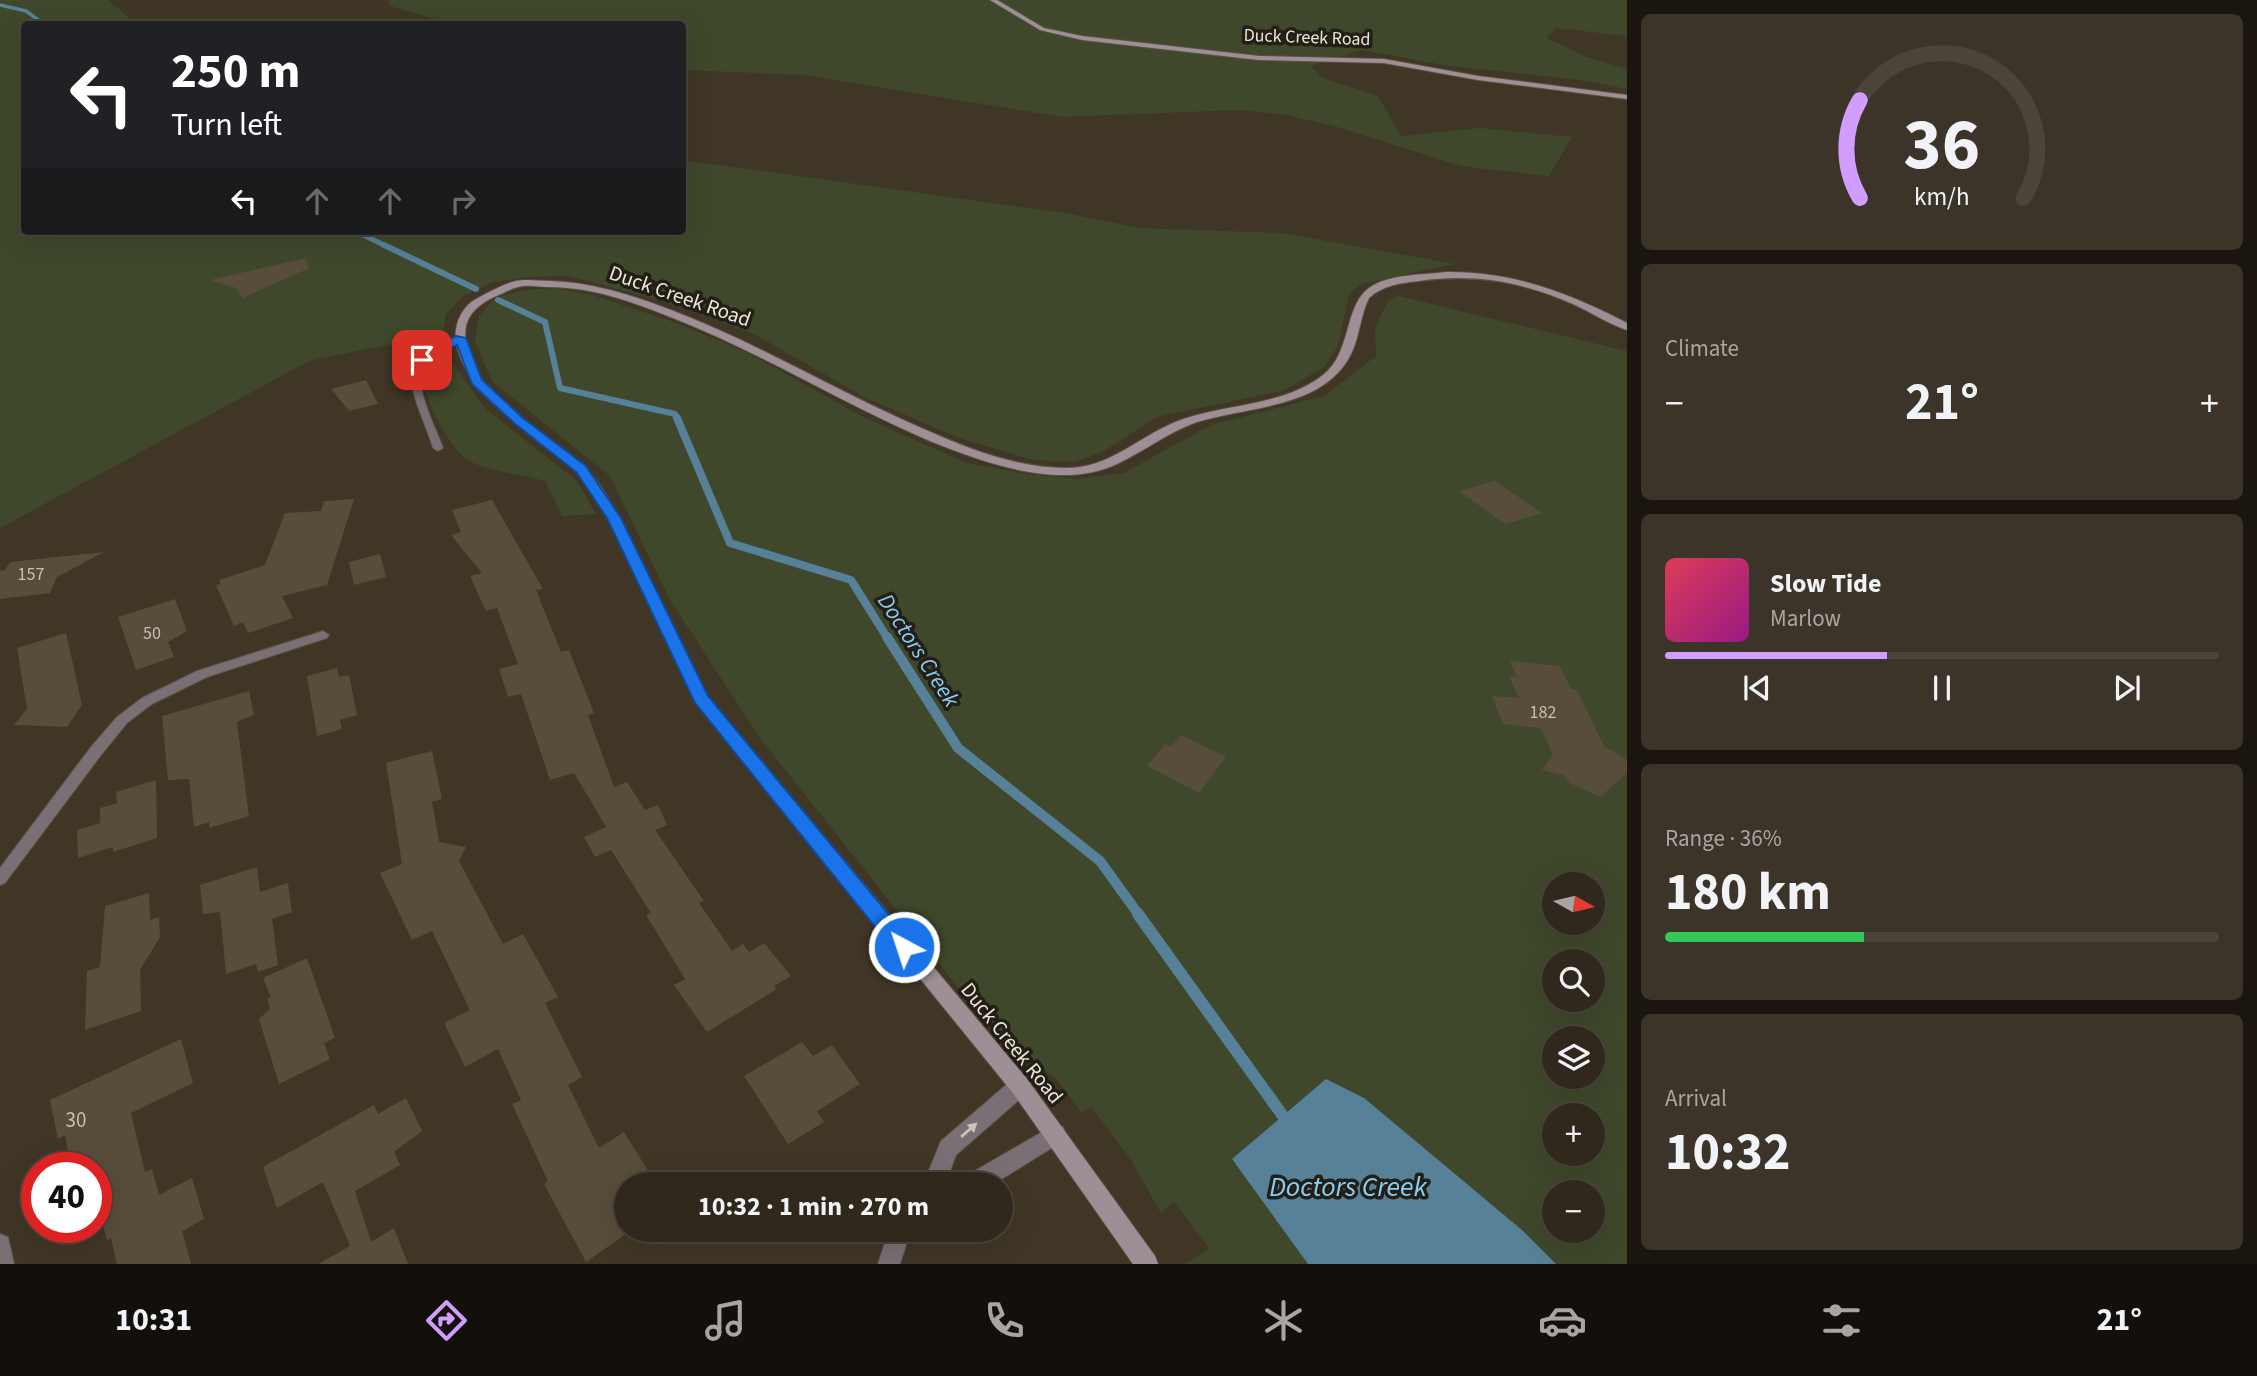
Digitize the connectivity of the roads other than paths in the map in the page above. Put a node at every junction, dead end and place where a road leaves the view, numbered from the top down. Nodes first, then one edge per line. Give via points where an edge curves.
1 (993, 0) edge
2 (1627, 97) edge
3 (1627, 327) edge
4 (460, 338) junction
5 (438, 448) dead end
6 (323, 635) dead end
7 (0, 879) edge
8 (1020, 1086) junction
9 (1056, 1134) junction
10 (939, 1172) edge
11 (993, 1172) edge
12 (896, 1242) edge
13 (0, 1245) edge
14 (2, 1264) edge
15 (889, 1264) edge
16 (1147, 1264) edge

1 - 2 street, Duck Creek Road via 1042,29 1082,38 1259,58 1384,61
3 - 4 street, Duck Creek Road via 1526,281 1445,272 1398,281 1373,289 1362,301 1347,359 1301,394 1177,425 1110,464 1084,471 999,461 932,437 754,346 645,303 582,286 554,282 500,289 468,309
4 - 5 lane via 422,360 414,374
4 - 8 street, Duck Creek Road via 476,382 581,469 600,496 701,699
6 - 7 lane via 201,674 147,701 122,720 96,751
8 - 9 street, Duck Creek Road
10 -> 8 street via 948,1148
9 - 11 street
9 - 16 street, Duck Creek Road
12 - 15 street
13 - 14 street

